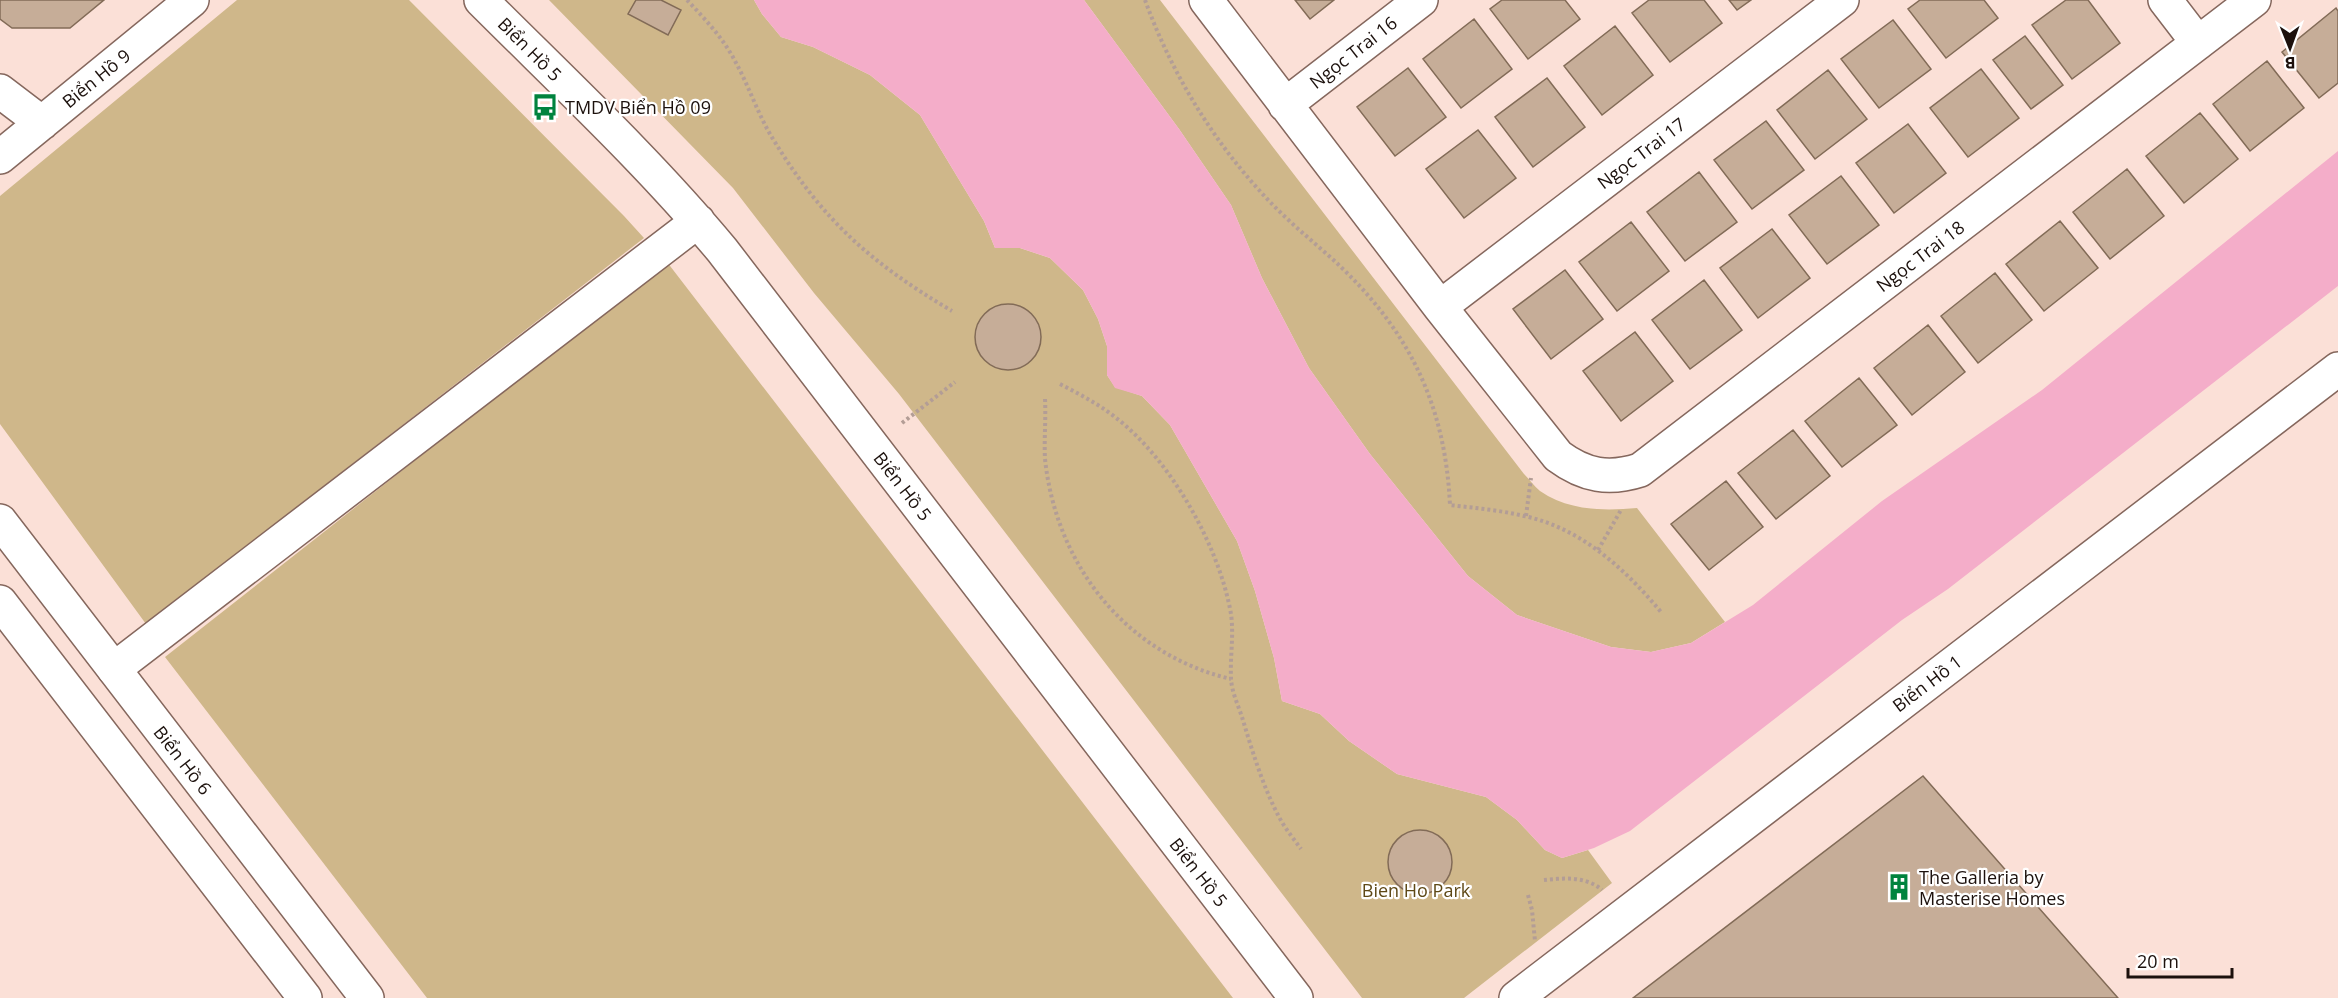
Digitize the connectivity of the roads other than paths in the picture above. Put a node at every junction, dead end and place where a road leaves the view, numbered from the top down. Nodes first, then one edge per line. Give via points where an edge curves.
1 (192, 0) edge
2 (481, 0) edge
3 (1206, 0) edge
4 (1421, 0) edge
5 (1842, 0) edge
6 (2165, 0) edge
7 (2254, 0) edge
8 (2198, 43) junction
9 (0, 91) edge
10 (1285, 105) junction
11 (42, 123) junction
12 (0, 157) edge
13 (698, 221) junction
14 (1440, 307) junction
15 (2338, 369) edge
16 (0, 521) edge
17 (0, 602) edge
18 (114, 669) junction
19 (305, 998) edge
20 (367, 998) edge
21 (1296, 998) edge
22 (1516, 998) edge

1 - 11 street, Biển Hồ 9
2 - 13 street, Biển Hồ 5 via 638,155
3 - 10 street
4 - 10 street, Ngọc Trai 16
5 - 14 street, Ngọc Trai 17
6 - 8 street
7 - 8 street, Ngọc Trai 18
8 - 14 street, Ngọc Trai 18 via 1640,470 1600,475 1574,468 1558,456
9 - 11 street
10 - 14 street
11 - 12 street, Biển Hồ 9
13 - 18 street
13 - 21 street, Biển Hồ 5
15 - 22 street, Biển Hồ 1
16 - 18 street, Biển Hồ 6
17 - 19 street
18 - 20 street, Biển Hồ 6

